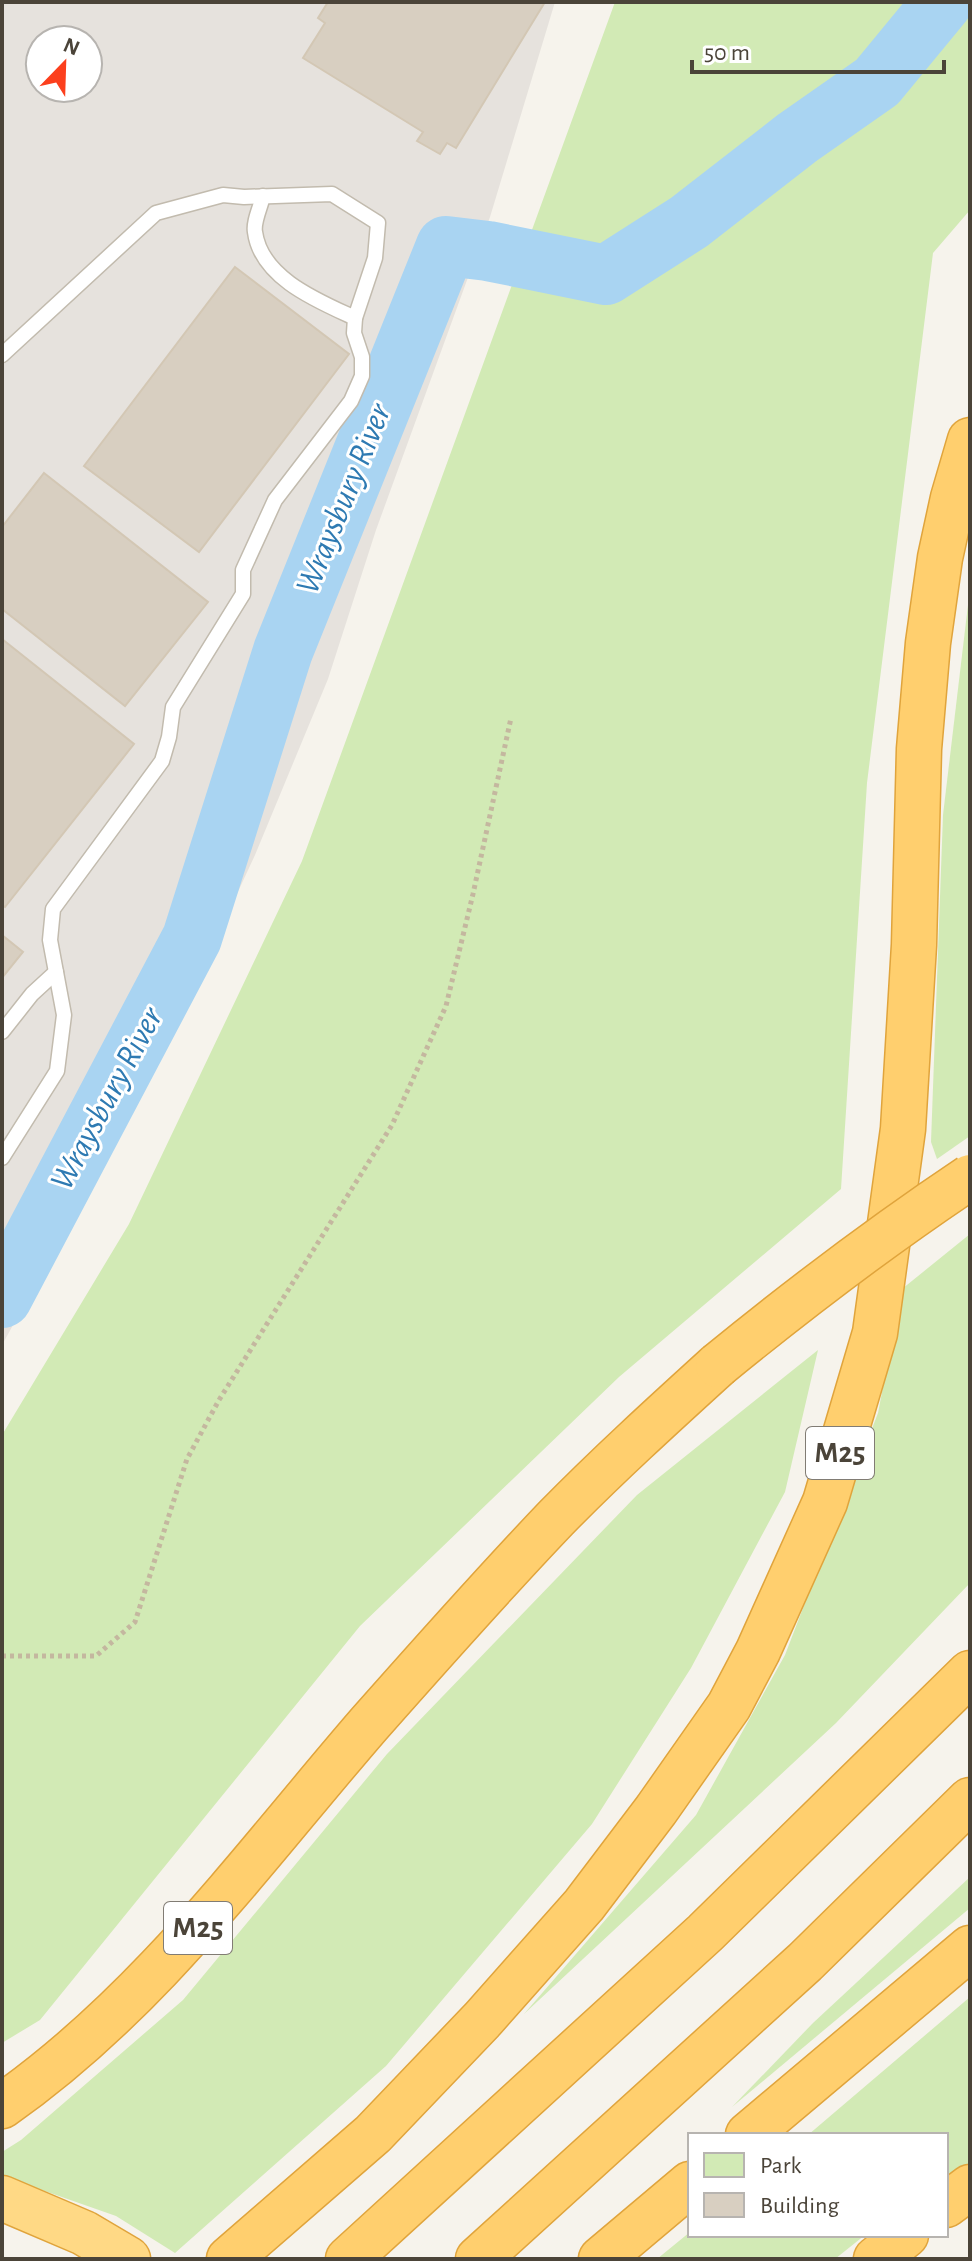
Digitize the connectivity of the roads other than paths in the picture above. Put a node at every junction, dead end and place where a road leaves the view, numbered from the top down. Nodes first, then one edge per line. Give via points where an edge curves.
1 (263, 196) junction
2 (355, 318) junction
3 (2, 355) edge
4 (970, 440) edge
5 (56, 972) junction
6 (2, 1032) edge
7 (2, 1158) edge
8 (970, 1177) edge
9 (970, 1673) edge
10 (970, 1800) edge
11 (970, 1948) edge
12 (2, 2106) edge
13 (750, 2133) edge
14 (688, 2186) edge
15 (970, 2187) edge
16 (2, 2198) edge
17 (948, 2204) edge
18 (904, 2237) edge
19 (128, 2259) edge
20 (229, 2259) edge
21 (348, 2259) edge
22 (478, 2259) edge
23 (601, 2259) edge
24 (876, 2259) edge

1 - 2 lane via 254,231 268,265 313,299
1 - 2 lane via 332,194 378,223 375,258
1 - 3 lane via 223,195 156,213
2 - 5 lane via 362,376 351,401 275,500 243,570 243,594 173,707 162,761 53,909 50,940
4 - 20 highway, M25 via 940,558 928,643 903,1129 875,1333 825,1502 729,1706 584,1905 373,2134
5 - 6 lane
5 - 7 lane via 64,1015 57,1071
8 - 12 highway, M25, bridge via 876,1241 648,1427 379,1713 146,1982 84,2043
9 - 21 highway via 705,1933
10 - 22 highway via 805,1962
11 - 13 highway
14 - 23 highway
15 - 17 highway
16 - 19 highway via 84,2233
18 - 24 highway

